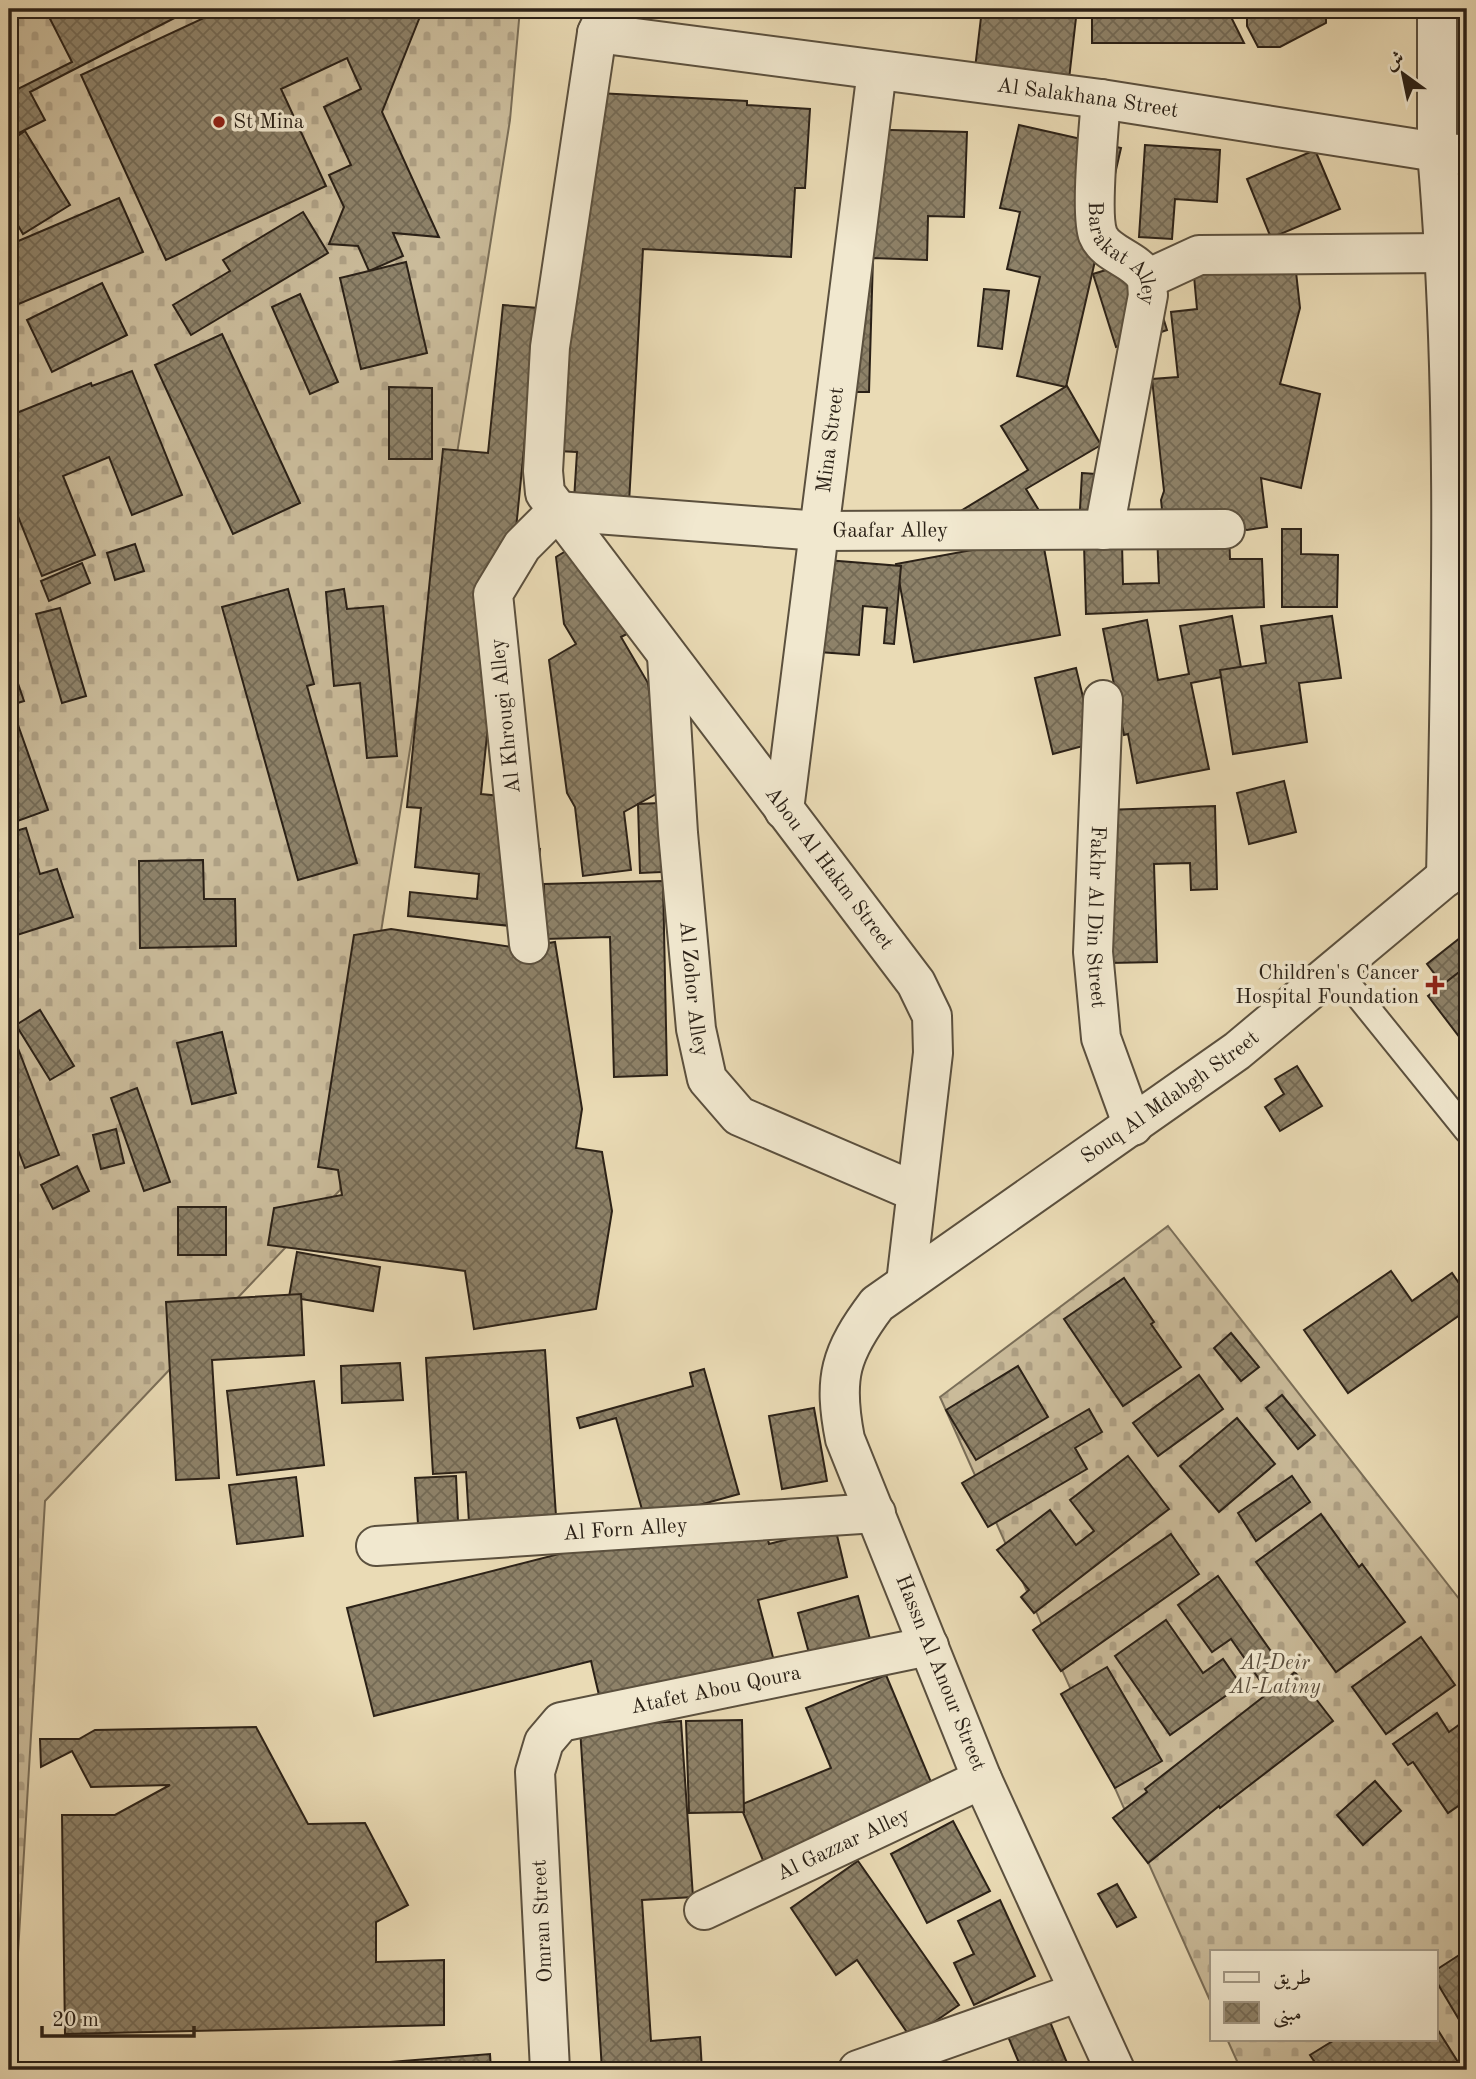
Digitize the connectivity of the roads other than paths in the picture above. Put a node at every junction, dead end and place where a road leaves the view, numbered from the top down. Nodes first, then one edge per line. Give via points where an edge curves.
1 (1437, 9) edge
2 (603, 21) edge
3 (877, 70) junction
4 (1101, 99) junction
5 (1452, 154) edge
6 (1446, 253) junction
7 (1147, 279) junction
8 (557, 511) junction
9 (1225, 528) dead end
10 (1104, 530) junction
11 (820, 531) junction
12 (667, 656) junction
13 (1103, 700) dead end
14 (784, 810) junction
15 (1456, 868) edge
16 (529, 944) dead end
17 (1337, 970) junction
18 (1133, 1126) junction
19 (1467, 1132) edge
20 (916, 1192) junction
21 (906, 1283) junction
22 (876, 1513) junction
23 (376, 1546) dead end
24 (929, 1646) junction
25 (535, 1772) joint
26 (982, 1779) junction
27 (704, 1910) dead end
28 (1079, 1992) junction
29 (550, 2070) edge
30 (858, 2070) edge
31 (1115, 2070) edge

1 - 5 street
2 - 3 street, Al Salakhana Street
2 - 8 street via 550,347 543,471 545,493
3 - 4 street, Al Salakhana Street
3 - 11 street, Mina Street
4 - 5 street, Al Salakhana Street
4 - 7 street, Barakat Alley via 1095,213 1098,236
5 - 6 street, Souq Al Mdabgh Street
6 - 7 street via 1199,256
6 - 15 street, Souq Al Mdabgh Street
7 - 10 street, Barakat Alley via 1148,295
8 - 11 street, Gaafar Alley
8 - 12 street, Abou Al Hakm Street
8 - 16 street, Al Khrougi Alley via 522,546 493,594
9 - 10 street, Gaafar Alley
10 - 11 street, Gaafar Alley
11 - 14 street, Mina Street
12 - 14 street, Abou Al Hakm Street
12 - 20 street, Al Zohor Alley via 696,1029 708,1079 739,1115
13 - 18 street, Fakhr Al Din Street via 1093,952 1101,1038
14 - 20 street, Abou Al Hakm Street via 916,983 932,1016 933,1053
15 - 17 street, Souq Al Mdabgh Street
17 - 18 street, Souq Al Mdabgh Street via 1237,1051
17 - 19 lane
18 - 21 street, Souq Al Mdabgh Street
20 - 21 street, Abou Al Hakm Street
21 - 22 street, Hassn Al Anour Street via 877,1304 855,1334 842,1367 838,1403 845,1439
22 - 23 street, Al Forn Alley
22 - 24 street, Hassn Al Anour Street
24 - 25 street, Atafet Abou Qoura via 561,1722 544,1742
24 - 26 street, Hassn Al Anour Street
25 - 29 street, Omran Street
26 - 27 street, Al Gazzar Alley
26 - 28 street, Hassn Al Anour Street
28 - 30 street
28 - 31 street, Hassn Al Anour Street

